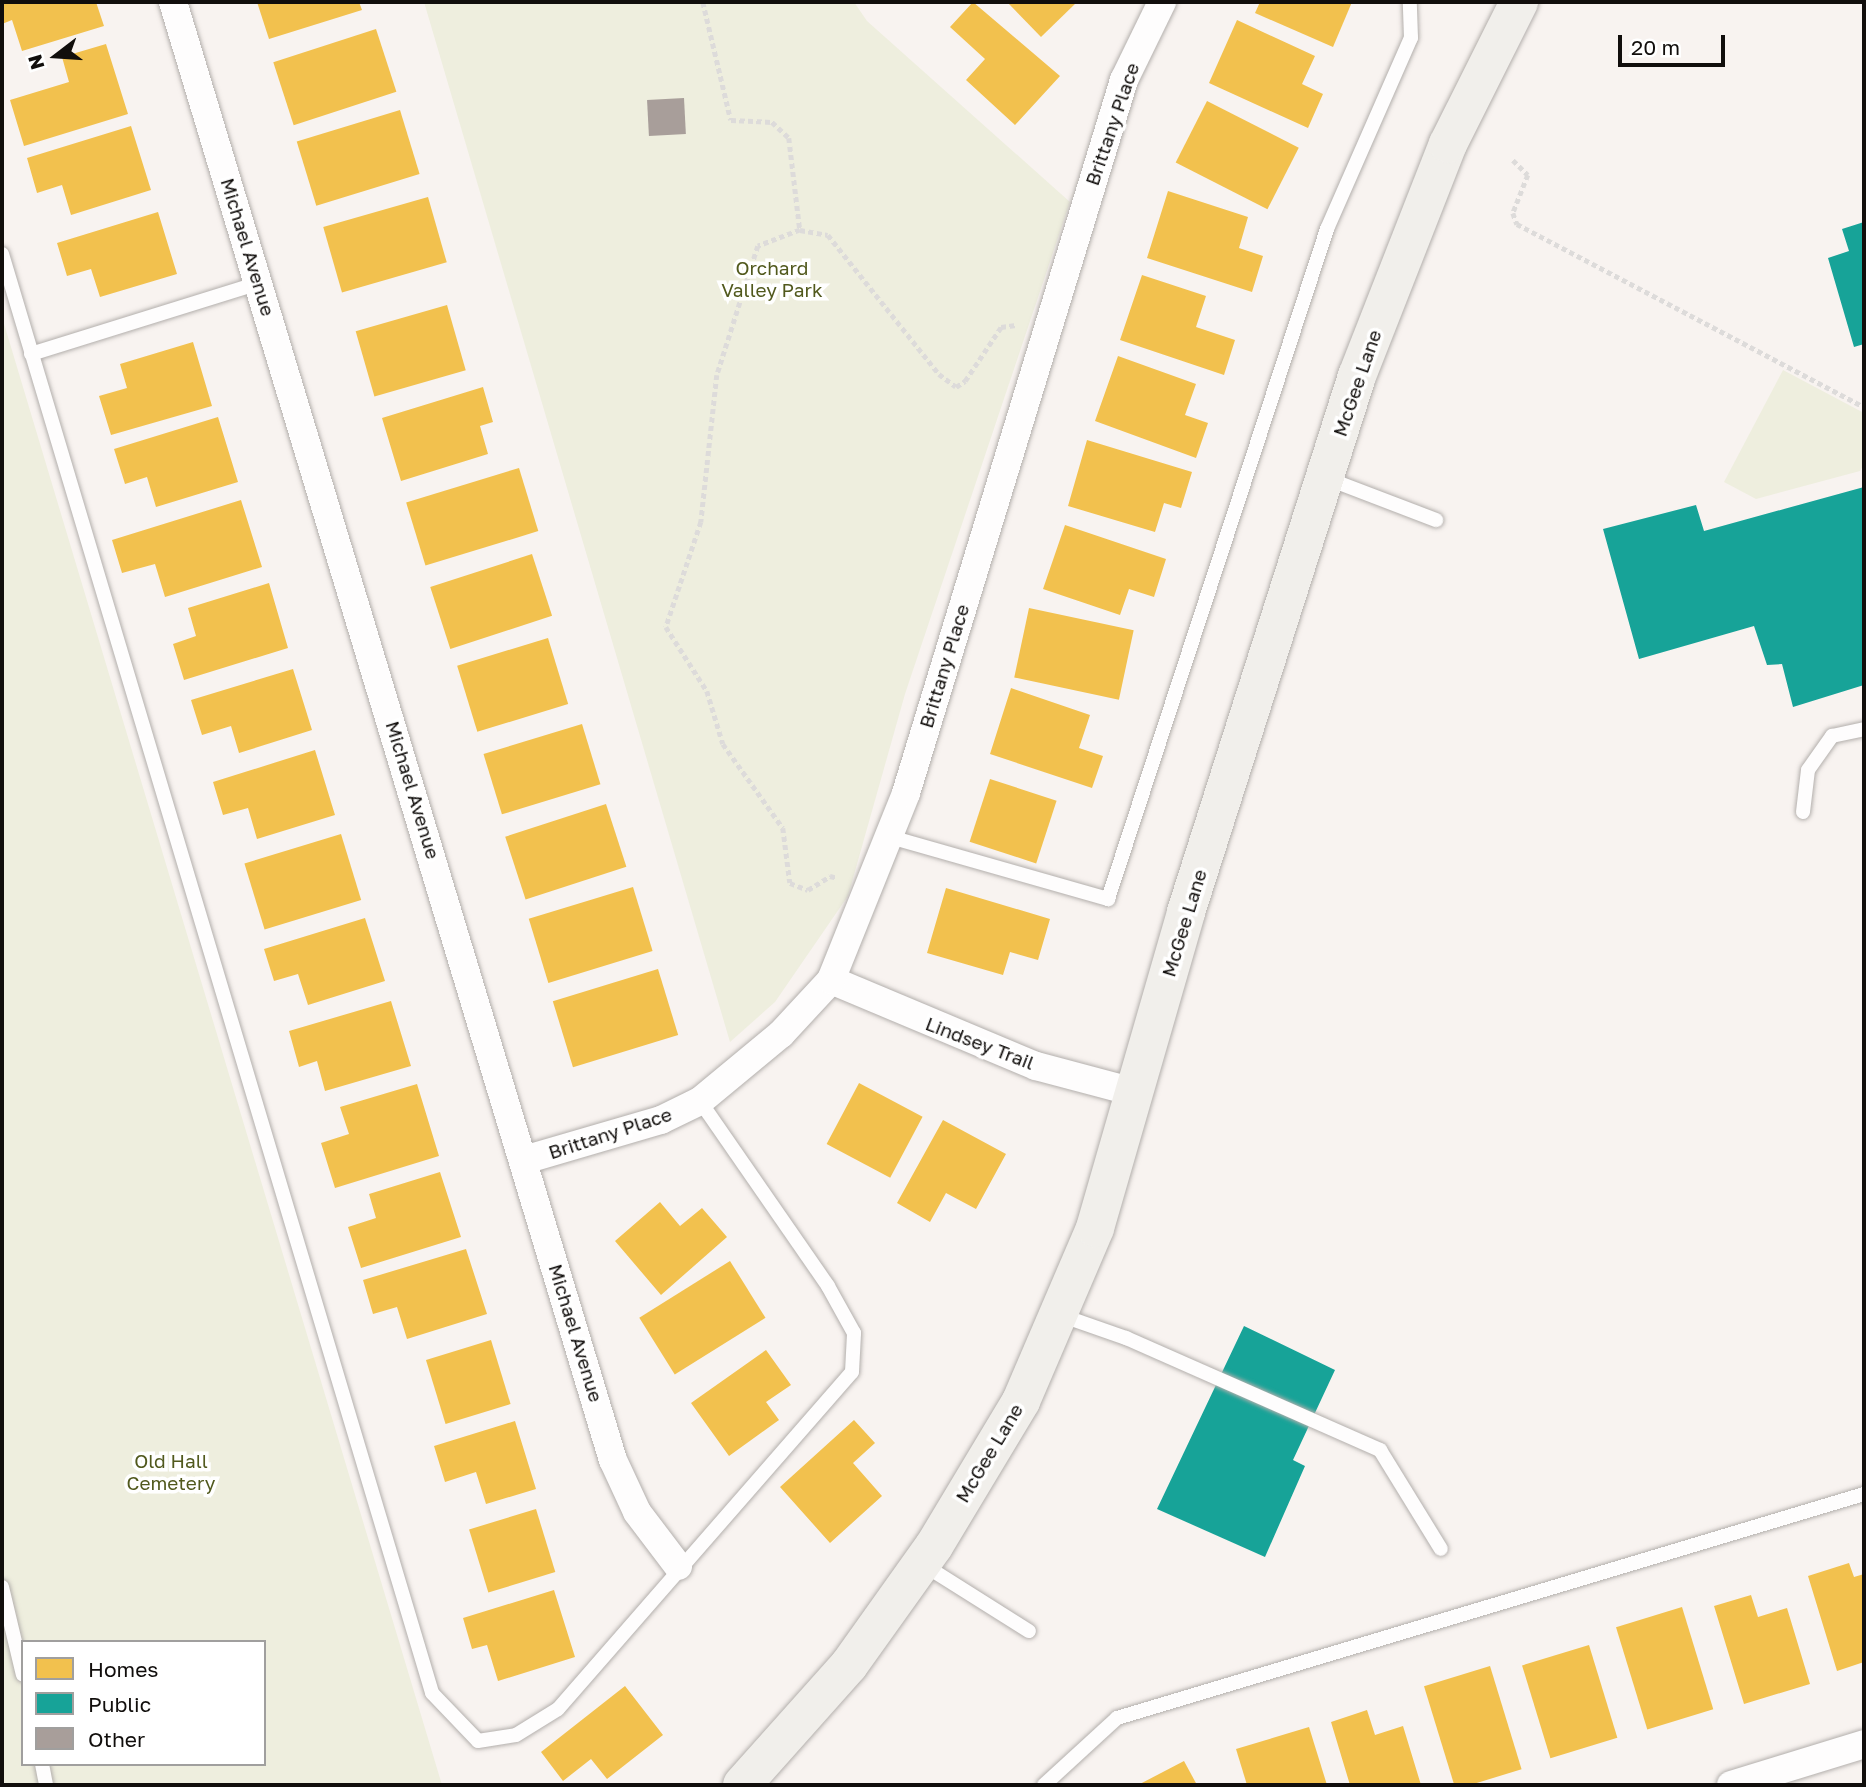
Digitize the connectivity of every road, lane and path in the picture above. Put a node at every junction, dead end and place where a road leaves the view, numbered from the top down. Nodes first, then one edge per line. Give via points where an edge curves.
1 (173, 2) edge
2 (703, 2) edge
3 (1162, 2) edge
4 (1410, 2) edge
5 (1519, 2) edge
6 (1513, 160) dead end
7 (800, 230) junction
8 (2, 254) edge
9 (259, 283) junction
10 (1044, 334) junction
11 (31, 354) junction
12 (1864, 407) edge
13 (1325, 477) junction
14 (1436, 520) dead end
15 (1864, 729) edge
16 (1803, 812) dead end
17 (890, 837) junction
18 (839, 879) dead end
19 (831, 980) junction
20 (1133, 1092) junction
21 (700, 1101) junction
22 (524, 1160) junction
23 (1058, 1315) junction
24 (1864, 1494) edge
25 (1441, 1549) dead end
26 (922, 1564) junction
27 (678, 1566) junction
28 (2, 1587) edge
29 (1029, 1631) dead end
30 (21, 1667) edge
31 (1864, 1744) edge
32 (42, 1766) edge
33 (46, 1785) edge
34 (742, 1785) edge
35 (1044, 1785) edge
36 (1731, 1785) edge

1 - 9 street, Michael Avenue
2 - 7 path via 731,120 772,122 789,138
3 - 10 street, Brittany Place via 1125,80
4 - 17 lane via 1411,38 1327,229 1108,899
5 - 13 street, McGee Lane via 1419,211
6 - 12 path via 1528,175 1513,214 1517,224
7 - 10 path via 828,235 948,383 965,382 1007,323
7 - 18 path via 758,246 718,375 701,522 666,627 707,691 723,744 783,828 790,883 808,890 830,876
8 - 11 lane
9 - 11 lane
9 - 22 street, Michael Avenue
10 - 17 street, Brittany Place
11 - 27 lane via 432,1693 478,1741 516,1735 558,1709
13 - 14 lane
13 - 20 street, McGee Lane
15 - 16 lane via 1832,736 1808,770
17 - 19 street, Brittany Place
19 - 20 street, Lindsey Trail via 1036,1066
19 - 21 street, Brittany Place via 781,1034
20 - 23 street, McGee Lane via 1095,1228
21 - 22 street, Brittany Place via 661,1119
21 - 27 lane via 828,1286 854,1333 856,1354 852,1372
22 - 27 street, Michael Avenue via 613,1460 637,1512
23 - 25 lane via 1126,1338 1380,1450
23 - 26 street, McGee Lane via 1021,1401
24 - 35 lane via 1118,1718
26 - 29 lane
26 - 34 street, McGee Lane via 849,1665
28 - 30 lane
31 - 36 street
32 - 33 lane

